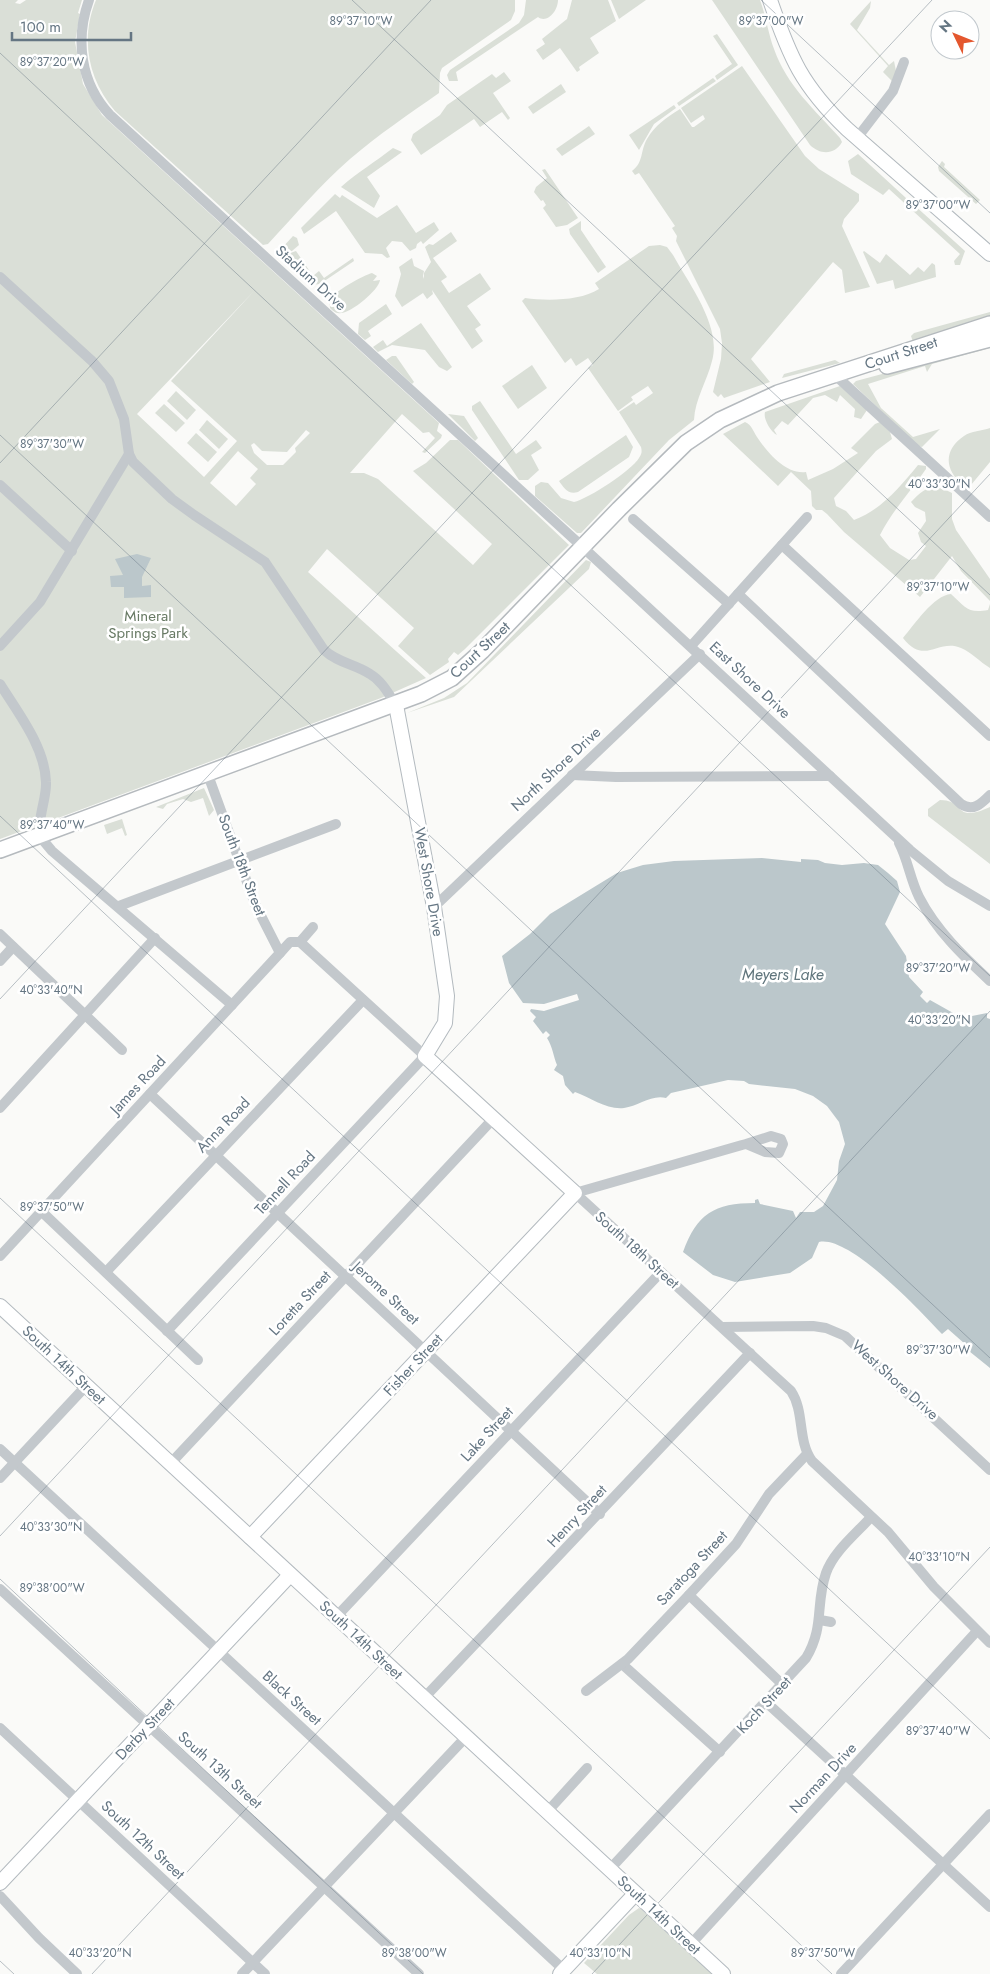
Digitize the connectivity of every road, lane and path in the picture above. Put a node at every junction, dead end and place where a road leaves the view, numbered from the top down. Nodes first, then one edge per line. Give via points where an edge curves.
1 (90, 0) edge
2 (770, 0) edge
3 (904, 62) dead end
4 (857, 138) junction
5 (962, 230) junction
6 (990, 254) edge
7 (990, 259) edge
8 (0, 276) edge
9 (990, 324) edge
10 (990, 339) edge
11 (836, 376) junction
12 (128, 454) junction
13 (0, 485) edge
14 (807, 517) dead end
15 (990, 517) edge
16 (633, 519) dead end
17 (782, 545) junction
18 (583, 546) junction
19 (72, 551) junction
20 (738, 594) junction
21 (729, 604) junction
22 (0, 646) edge
23 (691, 646) junction
24 (700, 654) junction
25 (0, 684) edge
26 (396, 704) junction
27 (990, 736) edge
28 (572, 774) junction
29 (208, 775) junction
30 (830, 776) junction
31 (990, 795) edge
32 (336, 824) dead end
33 (40, 836) junction
34 (896, 837) junction
35 (0, 850) edge
36 (239, 861) junction
37 (118, 906) junction
38 (434, 906) junction
39 (990, 906) edge
40 (313, 927) dead end
41 (0, 934) edge
42 (155, 938) junction
43 (300, 942) junction
44 (13, 947) junction
45 (280, 953) junction
46 (0, 962) edge
47 (990, 981) edge
48 (363, 1000) junction
49 (232, 1005) junction
50 (85, 1015) junction
51 (122, 1050) dead end
52 (425, 1056) junction
53 (150, 1094) junction
54 (0, 1108) edge
55 (493, 1119) junction
56 (746, 1144) dead end
57 (215, 1156) junction
58 (575, 1193) junction
59 (41, 1211) junction
60 (277, 1213) junction
61 (0, 1256) edge
62 (106, 1272) junction
63 (661, 1272) junction
64 (346, 1276) junction
65 (0, 1306) edge
66 (722, 1327) junction
67 (167, 1330) junction
68 (427, 1351) junction
69 (750, 1353) junction
70 (198, 1360) dead end
71 (86, 1386) junction
72 (512, 1430) junction
73 (0, 1449) edge
74 (807, 1454) junction
75 (15, 1462) junction
76 (170, 1464) junction
77 (990, 1470) edge
78 (0, 1478) edge
79 (600, 1514) junction
80 (871, 1517) junction
81 (250, 1537) junction
82 (290, 1575) junction
83 (0, 1589) edge
84 (688, 1596) junction
85 (336, 1617) junction
86 (977, 1631) junction
87 (990, 1643) edge
88 (218, 1652) junction
89 (622, 1664) junction
90 (783, 1685) junction
91 (586, 1691) dead end
92 (424, 1698) junction
93 (767, 1703) junction
94 (149, 1726) junction
95 (0, 1728) edge
96 (466, 1737) junction
97 (720, 1752) junction
98 (587, 1768) dead end
99 (846, 1775) junction
100 (78, 1801) junction
101 (394, 1812) junction
102 (547, 1812) junction
103 (990, 1814) edge
104 (944, 1864) junction
105 (610, 1870) junction
106 (0, 1883) edge
107 (324, 1885) junction
108 (636, 1894) junction
109 (0, 1896) edge
110 (990, 1907) edge
111 (691, 1944) junction
112 (253, 1963) junction
113 (562, 1972) edge
114 (77, 1974) edge
115 (242, 1974) edge
116 (265, 1974) edge
117 (419, 1974) edge
118 (723, 1974) edge
119 (841, 1974) edge

1 - 18 street, Stadium Drive via 81,30 82,57 92,90 110,115
2 - 4 main road via 797,70 825,107
3 - 4 street via 893,91
4 - 5 main road
5 - 6 main road
5 - 7 main road
8 - 12 street via 92,361 109,381 124,418
9 - 11 main road, Court Street
10 - 11 main road, Court Street via 914,360
11 - 15 street
11 - 18 main road, Court Street via 757,401 702,431 671,456
12 - 19 street
12 - 26 street via 146,476 172,498 265,562 324,650 333,658 370,674 386,688
13 - 19 street
14 - 17 street
16 - 21 street
17 - 20 street
17 - 27 street
18 - 23 street, East Shore Drive
18 - 26 main road, Court Street via 458,673 438,686
19 - 22 street via 36,609
20 - 21 street
20 - 31 street via 961,804 971,808 980,805
21 - 23 street
23 - 24 street, East Shore Drive
24 - 28 street, North Shore Drive
24 - 30 street, East Shore Drive
25 - 33 street via 28,729 45,770 46,791
26 - 29 main road, Court Street
26 - 38 main road, West Shore Drive
28 - 30 street via 616,777
28 - 38 street, North Shore Drive
29 - 33 main road, Court Street
29 - 36 street, South 18th Street
30 - 34 street, East Shore Drive
32 - 36 street
33 - 35 main road, Court Street
33 - 37 street via 52,851
34 - 39 street, East Shore Drive via 930,868
34 - 47 street via 913,884 928,911 947,938
36 - 37 street
36 - 45 street, South 18th Street via 255,904
37 - 42 street
38 - 52 main road, West Shore Drive via 447,1009 440,1035
40 - 43 street
41 - 44 street
42 - 49 street
42 - 50 street
43 - 45 street, James Road via 290,942
43 - 48 street, South 18th Street
44 - 46 street
44 - 50 street
45 - 49 street, James Road
48 - 52 street, South 18th Street
48 - 57 street, Anna Road
49 - 53 street, James Road
50 - 51 street
50 - 54 street
52 - 55 main road, South 18th Street
52 - 60 street, Tennell Road
53 - 57 street, Jerome Street
53 - 59 street, James Road
55 - 58 main road, South 18th Street
55 - 64 street, Loretta Street
56 - 58 street
57 - 60 street, Jerome Street
57 - 62 street, Anna Road
58 - 63 street, South 18th Street
58 - 68 main road, Fisher Street
59 - 61 street, James Road
59 - 62 street
60 - 64 street, Jerome Street
60 - 67 street, Tennell Road
62 - 67 street
63 - 66 street, South 18th Street
63 - 72 street, Lake Street
64 - 68 street, Jerome Street
64 - 76 street, Loretta Street
65 - 71 main road, South 14th Street
66 - 69 street, South 18th Street
66 - 77 street, West Shore Drive via 813,1326 845,1336
67 - 70 street
68 - 72 street, Jerome Street
68 - 81 main road, Fisher Street
69 - 74 street, South 18th Street via 795,1397
69 - 79 street, Henry Street
71 - 75 street
71 - 76 main road, South 14th Street
72 - 79 street, Jerome Street
72 - 85 street, Lake Street
73 - 75 street, Black Street
74 - 80 street
74 - 84 street, Saratoga Street via 769,1494 736,1544
75 - 78 street
75 - 88 street, Black Street
76 - 81 main road, South 14th Street
79 - 92 street, Henry Street
80 - 86 street
80 - 90 street, Koch Street via 829,1567 824,1581 826,1621 812,1648
81 - 82 main road, South 14th Street
82 - 85 main road, South 14th Street
82 - 88 main road, Derby Street
83 - 94 street, South 13th Street
84 - 89 street, Saratoga Street
84 - 90 street
85 - 92 main road, South 14th Street
86 - 87 street
86 - 99 street, Norman Drive
88 - 94 main road, Derby Street
88 - 101 street, Black Street
89 - 91 street, Saratoga Street
89 - 97 street
90 - 93 street, Koch Street
92 - 96 main road, South 14th Street
93 - 97 street, Koch Street
93 - 99 street
94 - 100 main road, Derby Street
94 - 107 street, South 13th Street
95 - 100 street, South 12th Street
96 - 101 street
96 - 102 main road, South 14th Street
97 - 105 street, Koch Street
98 - 102 street
99 - 104 street
99 - 111 street, Norman Drive
100 - 106 main road, Derby Street
100 - 112 street, South 12th Street
101 - 107 street
101 - 113 street, Black Street
102 - 105 main road, South 14th Street
103 - 104 street
104 - 110 street
104 - 119 street
105 - 108 main road, South 14th Street
107 - 112 street
107 - 117 street, South 13th Street
108 - 111 main road, South 14th Street
108 - 113 main road
109 - 114 street
111 - 118 main road, South 14th Street
112 - 115 street
112 - 116 street, South 12th Street

